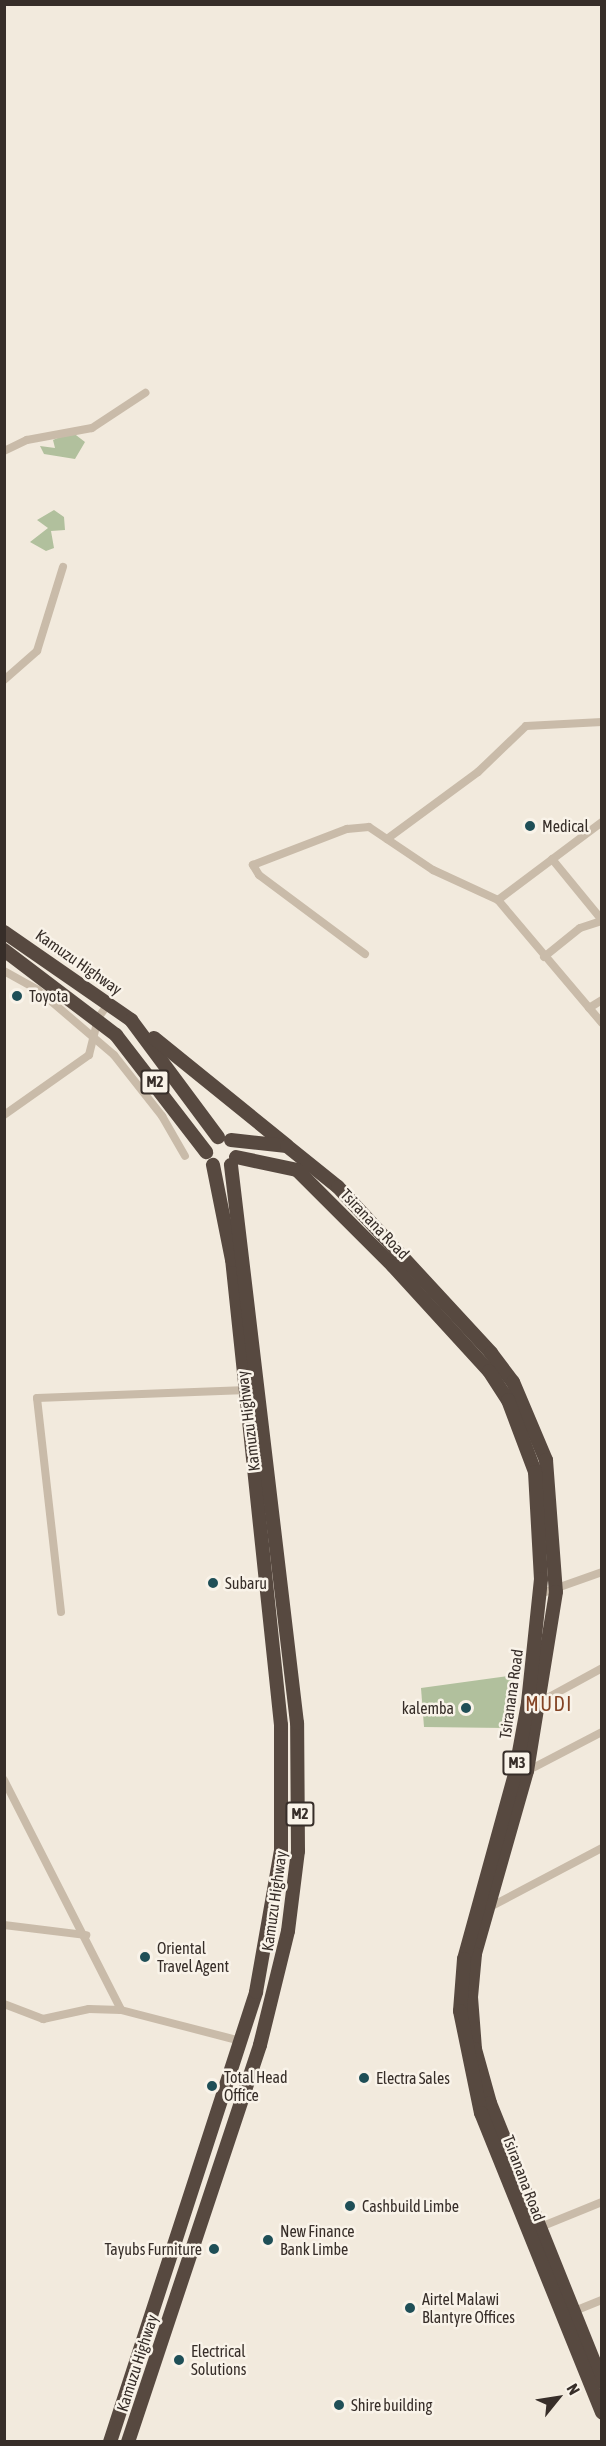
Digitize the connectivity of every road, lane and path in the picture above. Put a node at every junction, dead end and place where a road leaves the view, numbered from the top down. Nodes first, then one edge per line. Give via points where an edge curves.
1 (145, 393) dead end
2 (4, 451) edge
3 (63, 567) dead end
4 (4, 680) edge
5 (602, 722) edge
6 (602, 822) edge
7 (387, 838) junction
8 (552, 859) junction
9 (498, 900) junction
10 (602, 920) edge
11 (4, 932) edge
12 (4, 950) edge
13 (365, 954) dead end
14 (544, 957) junction
15 (4, 971) edge
16 (602, 1000) edge
17 (110, 1002) junction
18 (589, 1008) junction
19 (98, 1018) junction
20 (131, 1020) junction
21 (602, 1023) edge
22 (91, 1037) junction
23 (4, 1115) edge
24 (224, 1138) junction
25 (287, 1146) junction
26 (206, 1152) junction
27 (185, 1156) dead end
28 (233, 1161) junction
29 (213, 1166) junction
30 (247, 1390) junction
31 (602, 1572) edge
32 (556, 1592) junction
33 (540, 1594) junction
34 (61, 1612) dead end
35 (602, 1668) edge
36 (540, 1702) junction
37 (602, 1732) edge
38 (526, 1771) junction
39 (4, 1780) edge
40 (602, 1848) edge
41 (490, 1907) junction
42 (4, 1925) edge
43 (86, 1935) junction
44 (4, 2004) edge
45 (121, 2010) junction
46 (241, 2041) junction
47 (602, 2202) edge
48 (537, 2228) junction
49 (602, 2300) edge
50 (572, 2312) junction
51 (602, 2382) edge
52 (602, 2412) edge
53 (110, 2442) edge
54 (128, 2442) edge

1 - 2 street via 92,428 27,440
3 - 4 street via 37,651
5 - 7 street via 526,726 478,772
6 - 8 street
7 - 9 street via 433,870
7 - 13 street via 369,827 354,826 253,865 259,875
8 - 9 street
8 - 10 street
9 - 14 street
10 - 14 street via 580,928
11 - 17 highway, Kamuzu Highway / M2
12 - 19 highway, Kamuzu Highway / M2
14 - 18 street
15 - 22 street via 38,990
16 - 18 street
17 - 19 street
17 - 20 highway, Kamuzu Highway / M2
18 - 21 street
19 - 22 street
19 - 26 highway, Kamuzu Highway / M2 via 143,1066
20 - 24 highway, Kamuzu Highway / M2
20 - 25 highway, Tsiranana Road
22 - 23 street via 87,1057
22 - 27 street via 138,1085
24 - 25 highway
24 - 26 highway
24 - 28 highway, M2
25 - 32 highway, Tsiranana Road / M3 via 338,1187 513,1382 546,1460
26 - 29 highway, M2
28 - 29 highway, Tsiranana Road
28 - 33 highway, Tsiranana Road / M3 via 284,1164 314,1184 489,1371 508,1400 535,1472 543,1533
28 - 54 highway, Kamuzu Highway / M2 via 297,1724 298,1851 288,1931 260,2044
29 - 30 highway, Kamuzu Highway / M2 via 232,1260
30 - 34 street via 37,1398
30 - 46 highway, Kamuzu Highway / M2 via 284,1794 270,1927
31 - 32 street
32 - 33 street
32 - 36 highway, Tsiranana Road / M3
33 - 52 highway, Tsiranana Road / M3 via 515,1774 464,1959 460,2011 481,2113
35 - 36 street
36 - 38 highway, Tsiranana Road / M3
37 - 38 street
38 - 41 highway, Tsiranana Road / M3
39 - 43 street
40 - 41 street
41 - 48 highway, Tsiranana Road / M3 via 472,1986 475,2049
42 - 43 street
43 - 45 street
44 - 45 street via 43,2019 97,2008
45 - 46 street
46 - 53 highway, Kamuzu Highway / M2
47 - 48 street
48 - 50 highway, Tsiranana Road / M3
49 - 50 street
50 - 51 highway, Tsiranana Road / M3

